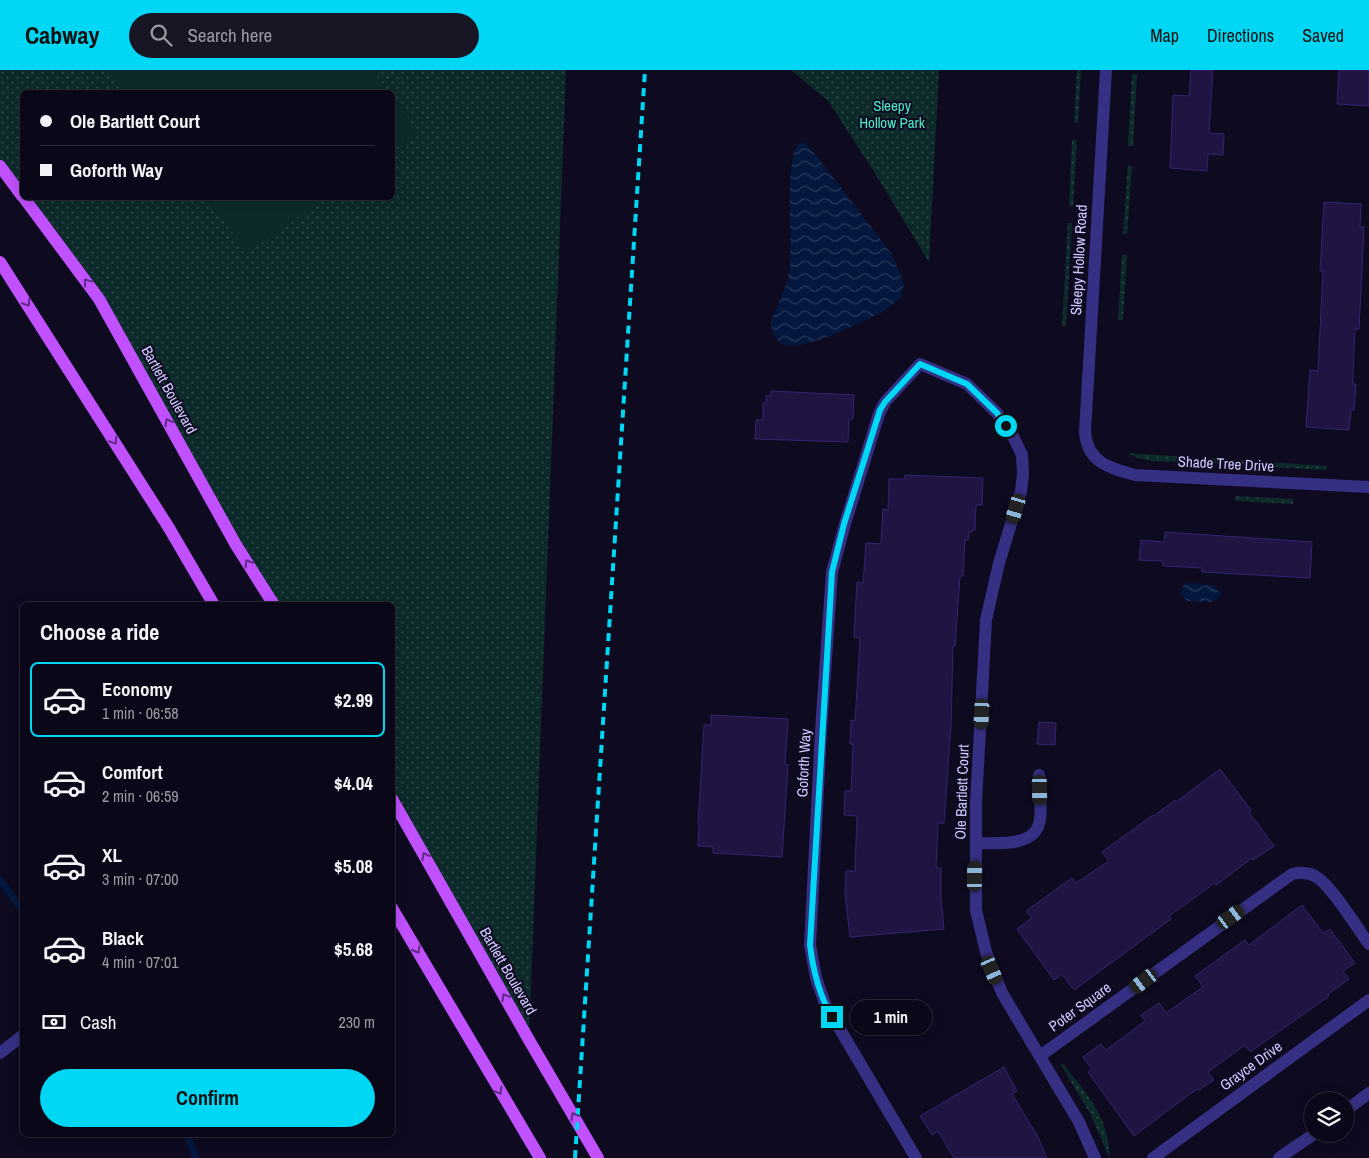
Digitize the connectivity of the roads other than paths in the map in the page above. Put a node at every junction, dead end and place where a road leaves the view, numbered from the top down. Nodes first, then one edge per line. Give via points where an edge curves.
1 (1106, 70) edge
2 (0, 166) edge
3 (20, 193) edge
4 (25, 200) edge
5 (0, 262) edge
6 (920, 364) joint
7 (1089, 451) joint
8 (1369, 487) edge
9 (212, 602) edge
10 (272, 602) edge
11 (1039, 776) dead end
12 (395, 803) edge
13 (976, 843) junction
14 (395, 913) edge
15 (1369, 944) edge
16 (1369, 1000) edge
17 (20, 1038) edge
18 (0, 1053) edge
19 (1040, 1056) junction
20 (1369, 1092) edge
21 (1354, 1103) edge
22 (1304, 1141) edge
23 (540, 1158) edge
24 (598, 1158) edge
25 (916, 1158) edge
26 (1095, 1158) edge
27 (1153, 1158) edge
28 (1279, 1158) edge

1 - 7 street, Sleepy Hollow Road via 1085,432
2 - 3 main road, Bartlett Boulevard
10 -> 4 main road, Bartlett Boulevard via 236,545 99,299
5 -> 9 main road via 169,528
6 - 13 street, Ole Bartlett Court via 967,384 997,413 1022,455 1024,474 1021,490 986,620
6 - 25 street, Goforth Way via 878,414 832,572 810,945 825,1004
7 - 8 street, Shade Tree Drive via 1100,462 1135,475
11 - 13 street via 1040,820 1037,830 1012,843
24 -> 12 main road, Bartlett Boulevard
13 - 19 street, Ole Bartlett Court via 976,910 986,952 1002,993
14 -> 23 main road
15 - 19 street, Poter Square via 1327,885 1306,872 1292,874
16 - 27 street, Grayce Drive
17 - 18 street
19 - 26 street, Ole Bartlett Court via 1079,1122
20 - 21 street
22 - 28 street

